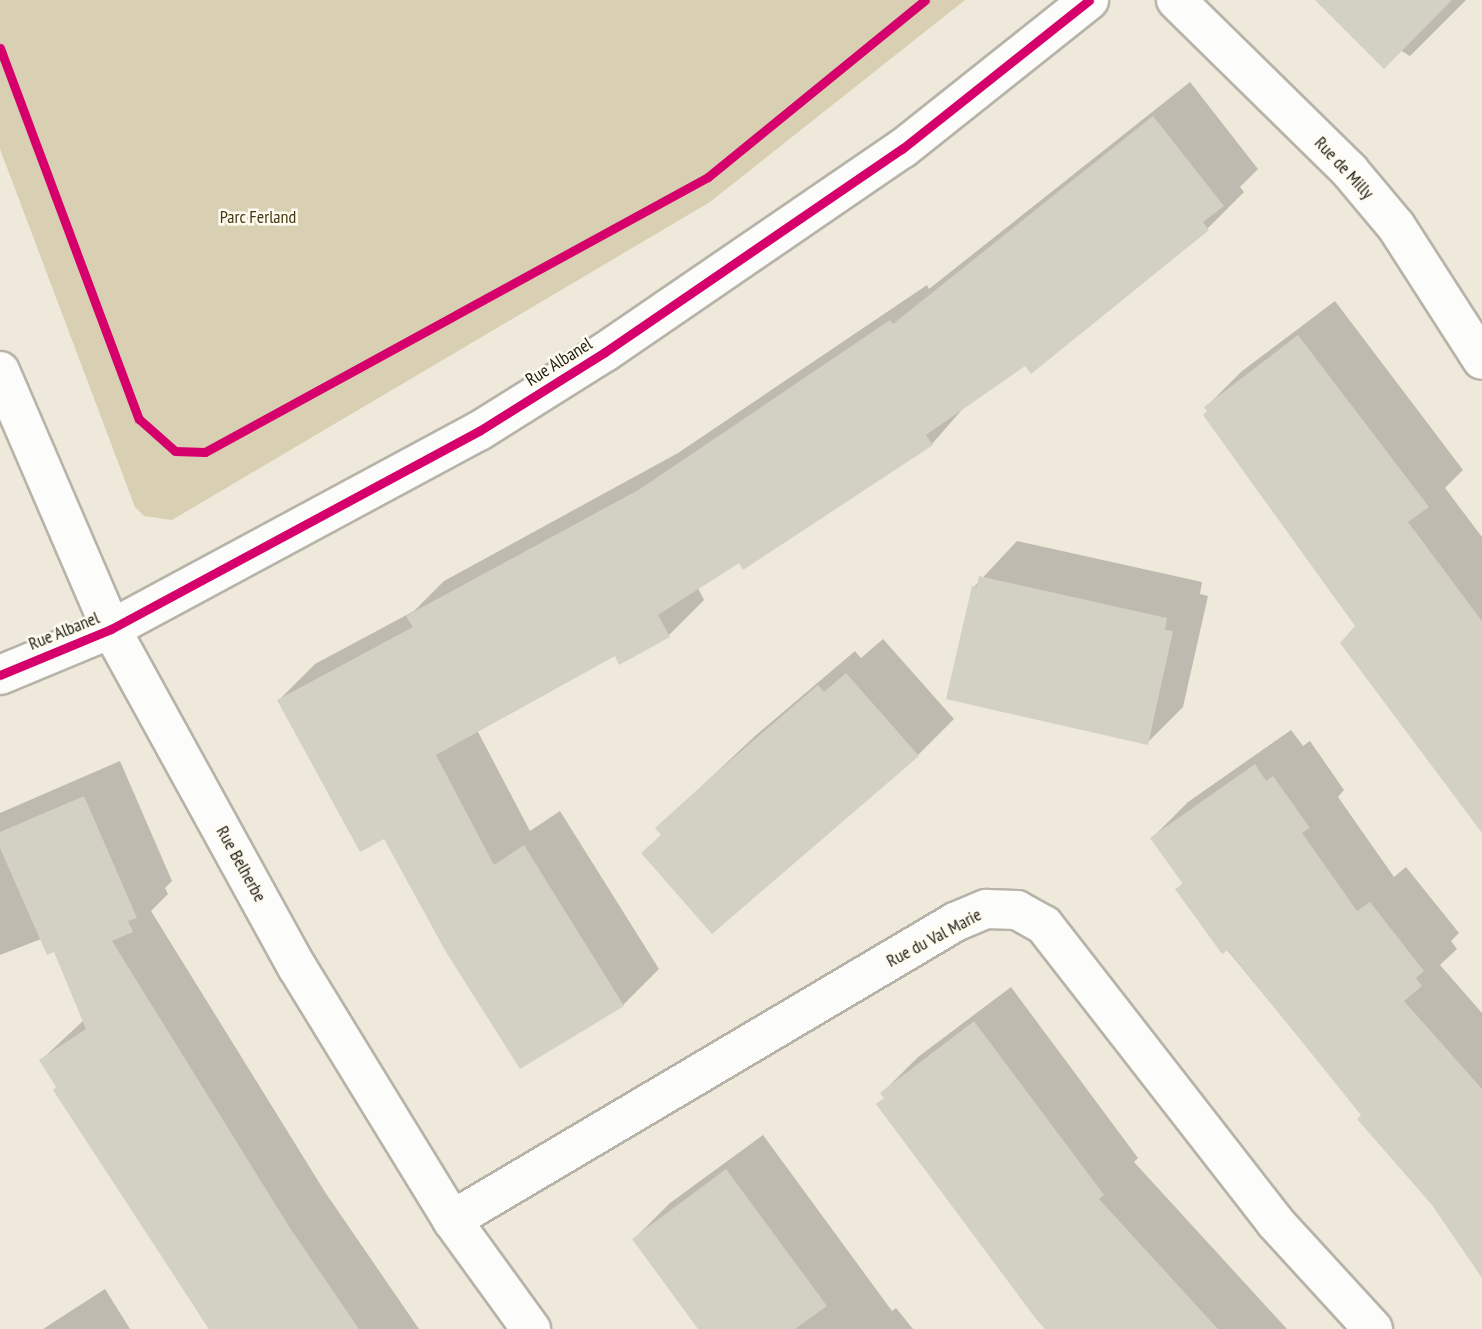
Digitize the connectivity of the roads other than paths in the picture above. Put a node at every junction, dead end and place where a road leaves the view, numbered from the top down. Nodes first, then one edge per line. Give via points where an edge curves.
1 (1088, 0) edge
2 (1176, 0) edge
3 (1482, 360) edge
4 (0, 371) edge
5 (111, 629) junction
6 (0, 675) edge
7 (452, 1220) junction
8 (531, 1329) edge
9 (1373, 1329) edge

1 - 5 street, Rue Albanel via 902,149 605,352 480,431
2 - 3 street, Rue de Milly via 1349,170 1396,226
4 - 5 street, Rue Belherbe
5 - 6 street, Rue Albanel
5 - 7 street, Rue Belherbe via 297,967
7 - 8 street, Rue Belherbe
7 - 9 street, Rue du Val Marie via 955,922 986,909 1017,910 1044,925 1275,1222

